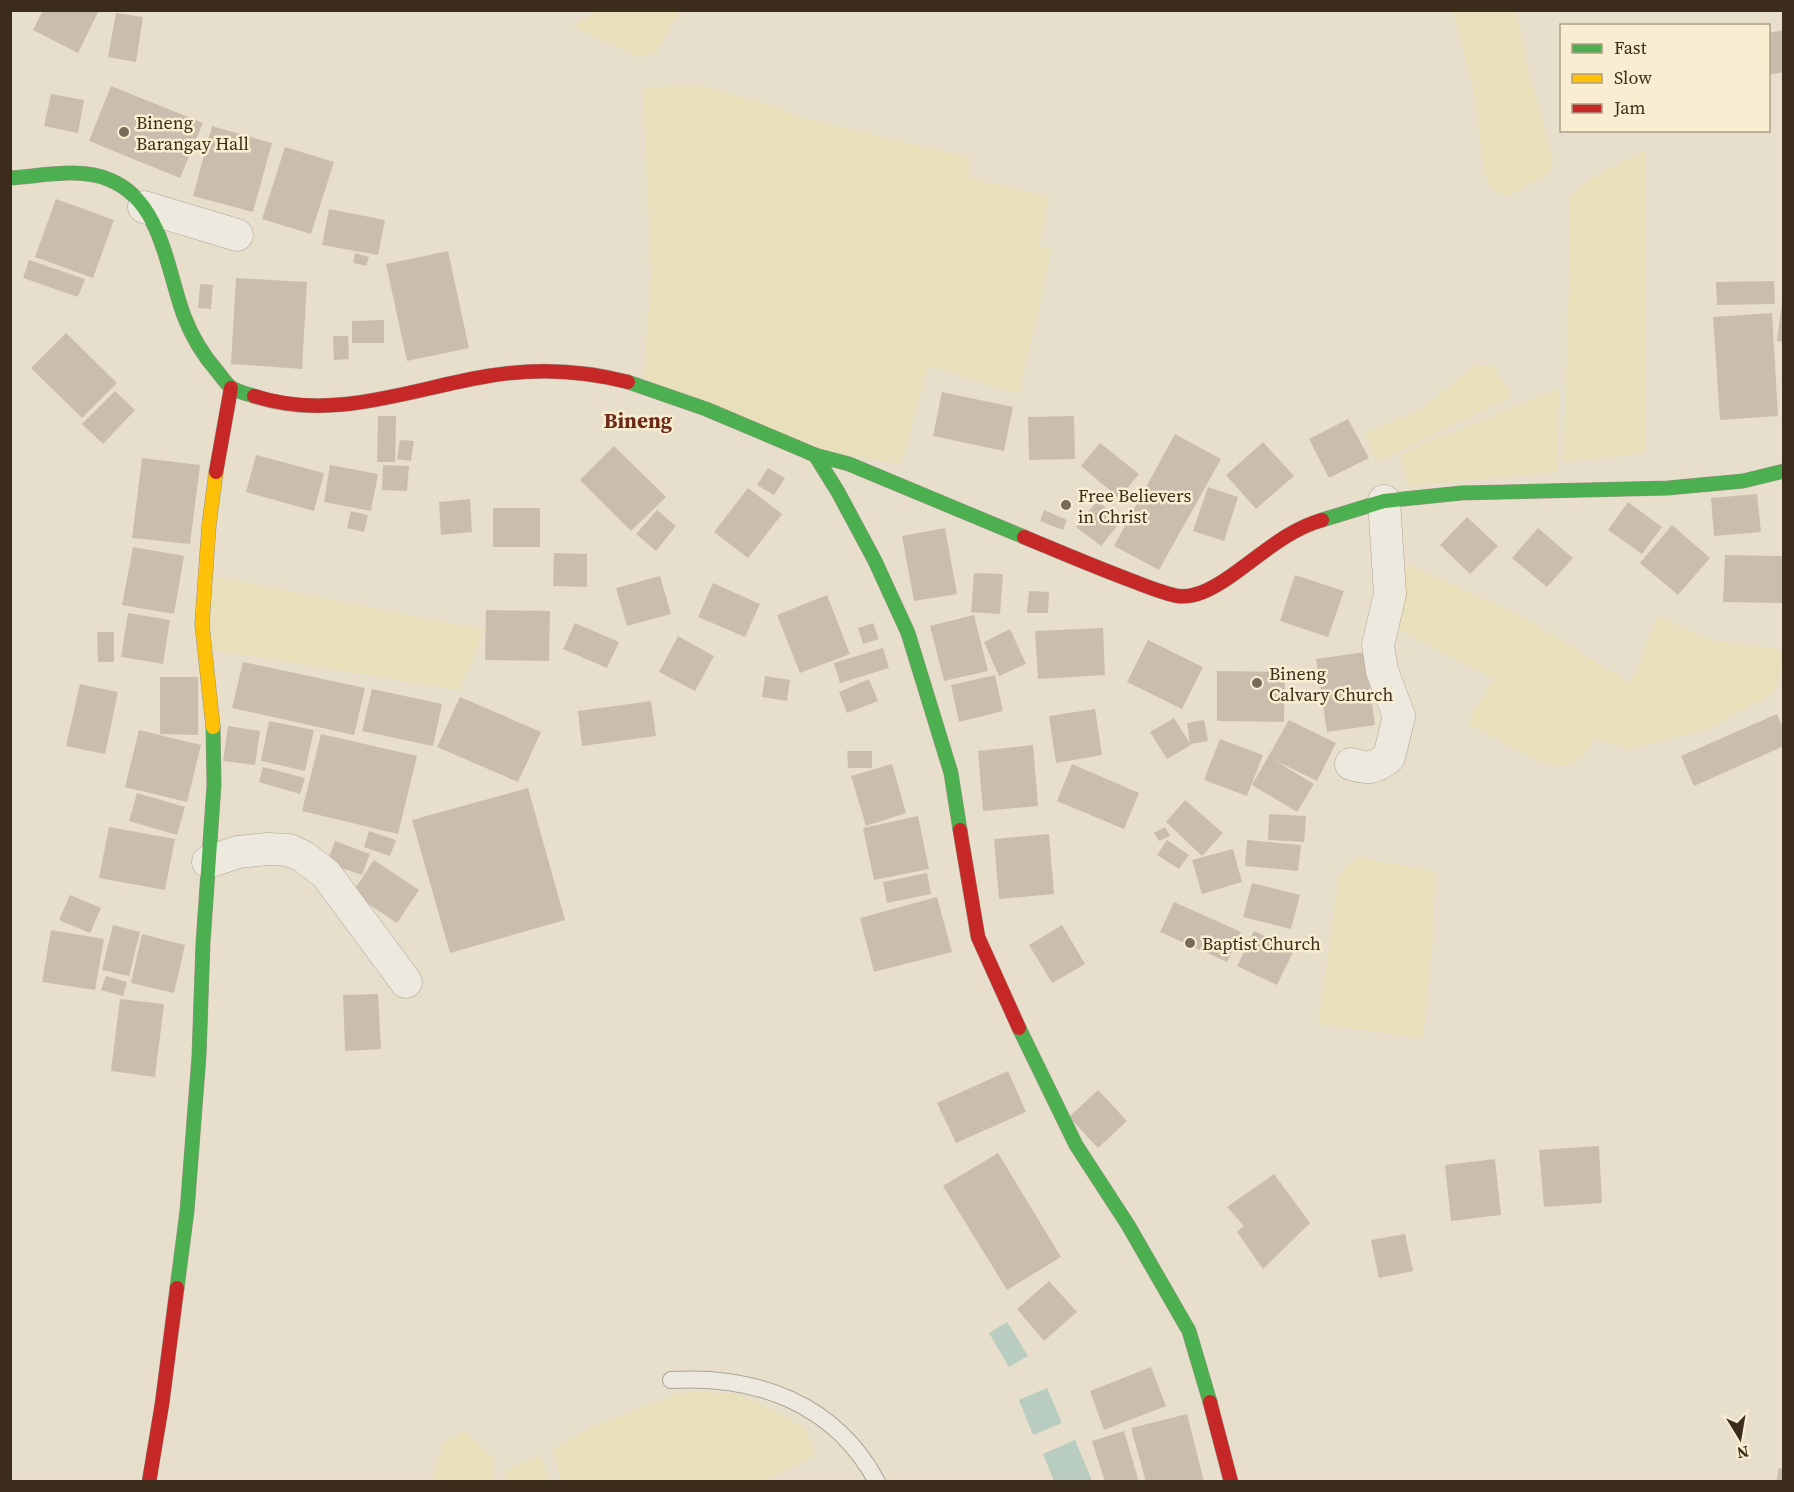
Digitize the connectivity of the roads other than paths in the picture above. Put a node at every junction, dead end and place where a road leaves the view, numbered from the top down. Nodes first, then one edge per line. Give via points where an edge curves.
1 (10, 178) edge
2 (144, 207) junction
3 (237, 235) dead end
4 (231, 388) junction
5 (815, 455) junction
6 (1784, 471) edge
7 (1384, 501) junction
8 (1351, 764) dead end
9 (208, 862) junction
10 (406, 982) dead end
11 (671, 1380) dead end
12 (149, 1482) edge
13 (877, 1482) edge
14 (1231, 1482) edge

1 - 2 street via 108,179 128,188
2 - 3 street
2 - 4 street via 161,243 178,302 205,359
4 - 5 street via 283,402 340,407 522,371 587,372 647,386
4 - 9 street via 209,525 202,624 214,749
5 - 7 street via 849,464 1106,572 1180,596 1202,593 1222,582 1273,544 1312,523
5 - 14 street via 875,561 908,633 951,773 978,937 1076,1145 1189,1331
6 - 7 street via 1668,488 1461,493
7 - 8 street via 1390,594 1378,645 1382,671 1399,716 1389,757 1365,769
9 - 10 street via 238,852 267,849 289,850 304,857 326,873
9 - 12 street via 187,1211
11 - 13 lane via 734,1381 801,1404 850,1443

